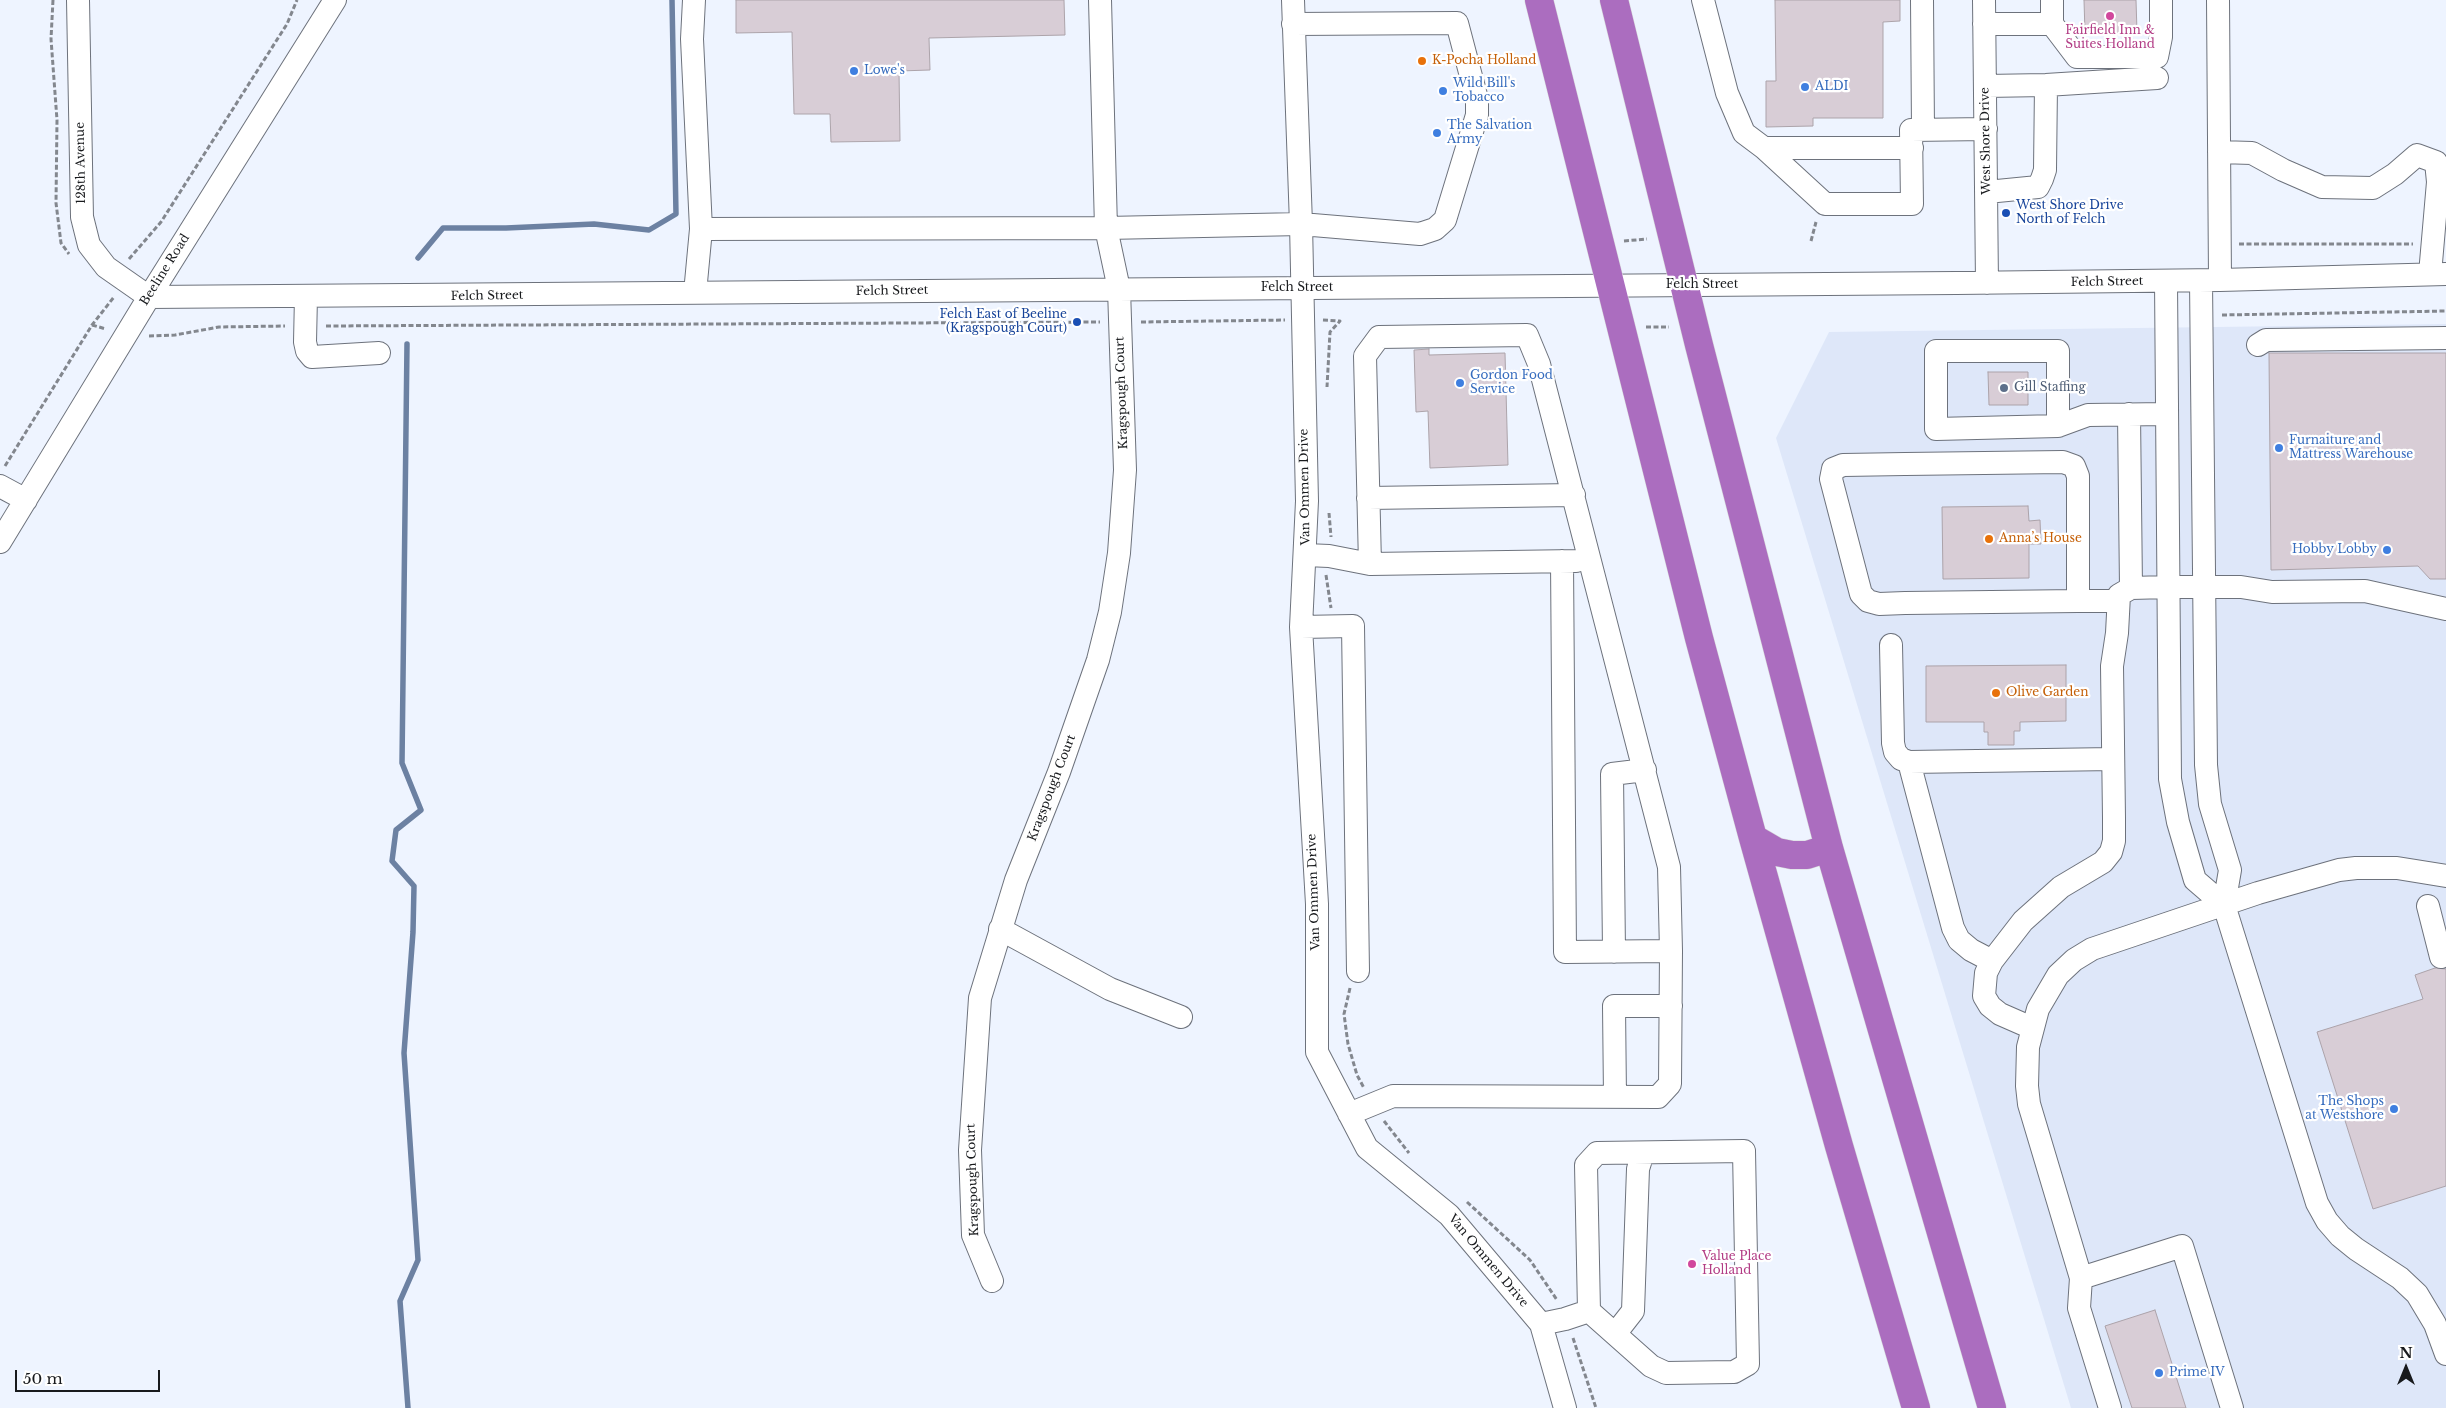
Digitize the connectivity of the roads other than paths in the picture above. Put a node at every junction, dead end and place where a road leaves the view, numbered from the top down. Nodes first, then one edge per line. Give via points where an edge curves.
1 (78, 0) edge
2 (335, 0) edge
3 (694, 0) edge
4 (1100, 0) edge
5 (1293, 0) edge
6 (1539, 0) edge
7 (1614, 0) edge
8 (1703, 0) edge
9 (1922, 0) edge
10 (1984, 0) edge
11 (2052, 0) edge
12 (2161, 0) edge
13 (2218, 0) edge
14 (1293, 24) junction
15 (1984, 24) junction
16 (2052, 24) junction
17 (2157, 78) dead end
18 (2046, 85) junction
19 (1985, 86) junction
20 (1986, 129) junction
21 (1917, 139) junction
22 (1764, 148) junction
23 (2219, 152) junction
24 (2442, 182) edge
25 (1986, 192) junction
26 (1301, 224) junction
27 (1106, 228) junction
28 (701, 229) junction
29 (2438, 274) edge
30 (2210, 280) junction
31 (2166, 281) junction
32 (1987, 283) junction
33 (1610, 285) junction
34 (1685, 285) junction
35 (1303, 288) junction
36 (1119, 289) junction
37 (695, 294) junction
38 (306, 296) junction
39 (149, 297) junction
40 (2446, 338) edge
41 (2258, 345) dead end
42 (379, 353) dead end
43 (2129, 414) junction
44 (2166, 414) junction
45 (2058, 426) junction
46 (1, 478) edge
47 (1574, 495) junction
48 (1368, 498) junction
49 (26, 500) junction
50 (0, 542) edge
51 (1306, 555) junction
52 (1591, 560) junction
53 (1562, 561) junction
54 (1370, 564) junction
55 (2168, 587) junction
56 (2204, 587) junction
57 (2124, 594) junction
58 (2078, 601) junction
59 (2446, 609) edge
60 (1300, 627) junction
61 (1891, 645) dead end
62 (2113, 759) junction
63 (1909, 762) junction
64 (1645, 770) junction
65 (1753, 838) junction
66 (1830, 848) junction
67 (2446, 876) edge
68 (2224, 905) junction
69 (2428, 906) dead end
70 (1000, 930) junction
71 (1671, 951) junction
72 (1614, 952) junction
73 (2446, 954) edge
74 (1992, 961) junction
75 (1354, 978) road end
76 (1671, 1006) junction
77 (1181, 1017) dead end
78 (2032, 1028) junction
79 (1615, 1097) junction
80 (1349, 1114) junction
81 (1643, 1153) junction
82 (2080, 1278) junction
83 (992, 1281) dead end
84 (1589, 1311) junction
85 (1541, 1324) junction
86 (1615, 1334) junction
87 (2446, 1354) edge
88 (1565, 1408) edge
89 (1916, 1408) edge
90 (1992, 1408) edge
91 (2110, 1408) edge
92 (2232, 1408) edge

1 - 39 street, 128th Avenue via 82,217 89,245 106,267
2 - 39 street, Beeline Road
3 - 28 street via 692,39
4 - 27 street, Kragspough Court
5 - 14 street, Van Ommen Drive
6 - 33 highway
7 - 34 highway
8 - 22 street via 1727,93 1744,133
9 - 21 street
10 - 15 street, West Shore Drive
11 - 16 street
12 - 16 street via 2161,37 2157,57 2077,57
13 - 23 street
14 - 26 street, Van Ommen Drive
14 - 26 street via 1457,23 1477,99 1477,115 1445,220 1435,229 1420,234
15 - 16 street
15 - 19 street, West Shore Drive
17 - 18 street
18 - 19 street
18 - 25 street via 2045,170 2038,187
19 - 20 street, West Shore Drive
20 - 21 street
20 - 25 street, West Shore Drive
21 - 22 street
21 - 22 street via 1912,204 1825,204
23 - 24 street via 2252,153 2322,187 2364,188 2373,188 2417,155 2436,162
23 - 30 street
24 - 29 street via 2431,244
25 - 32 street, West Shore Drive
26 - 27 street
26 - 35 street, Van Ommen Drive
27 - 28 street
27 - 36 street, Kragspough Court
28 - 37 street
29 - 30 street, Felch Street
30 - 31 street, Felch Street
30 - 56 street
31 - 32 street, Felch Street
31 - 44 street
32 - 34 street, Felch Street
33 - 34 street, Felch Street
33 - 35 street, Felch Street
33 - 65 highway
34 - 66 highway
35 - 36 street, Felch Street
35 - 51 street, Van Ommen Drive
36 - 37 street, Felch Street
36 - 70 street, Kragspough Court via 1125,470 1120,553 1110,612 1095,670
37 - 38 street, Felch Street
38 - 39 street, Felch Street
38 - 42 street via 305,342 312,357
39 - 49 street, Beeline Road
40 - 41 street via 2266,340
43 - 44 street
43 - 45 street via 2088,415
43 - 57 street
44 - 55 street
45 - 45 street via 1936,428 1936,351 2058,350
46 - 49 street
47 - 48 street
47 - 48 street via 1539,364 1527,335 1379,337 1365,356
47 - 52 street
48 - 54 street
49 - 50 street, Beeline Road
51 - 54 street
51 - 60 street, Van Ommen Drive
52 - 53 street
52 - 64 street
53 - 54 street
53 - 72 street via 1565,952
55 - 56 street
55 - 57 street
55 - 68 street via 2172,799 2195,880
56 - 59 street via 2241,587 2272,592 2364,591
56 - 68 street via 2206,765 2210,804 2230,870
57 - 58 street
57 - 62 street via 2112,666
58 - 58 street via 1879,604 1868,601 1861,594 1831,480 1832,470 1843,465 1896,464 2063,462 2074,466 2078,476
60 - 75 street via 1353,626
60 - 80 street, Van Ommen Drive via 1317,904 1317,1052
61 - 63 street via 1893,743 1895,752
62 - 63 street
62 - 74 street via 2114,841 2111,852 2103,862 2061,887 2042,903 2023,921
63 - 74 street via 1953,928 1959,940
64 - 71 street via 1669,867
64 - 72 street via 1612,774
65 - 66 highway via 1778,852 1792,855 1807,855
65 - 89 highway via 1841,1155
66 - 90 highway
67 - 68 street via 2397,868 2356,868 2267,890
68 - 78 street via 2105,944 2074,960 2058,975 2048,991
68 - 87 street via 2317,1203 2340,1236 2400,1278 2416,1294 2435,1324
69 - 73 street via 2441,956
70 - 77 street via 1110,989
70 - 83 street, Kragspough Court via 980,998 970,1150 973,1235
71 - 72 street
71 - 76 street
74 - 78 street via 1986,973 1984,996 2000,1014
76 - 79 street via 1670,1084 1658,1097
76 - 79 street via 1614,1006
78 - 82 street via 2027,1071 2029,1104
79 - 80 street via 1393,1096
80 - 85 street, Van Ommen Drive via 1367,1148 1449,1215
81 - 84 street via 1597,1154 1586,1165
81 - 86 street via 1638,1169 1633,1311
81 - 86 street via 1744,1151 1748,1364 1734,1372 1666,1373 1651,1366
82 - 91 street via 2079,1308
82 - 92 street via 2182,1246
84 - 85 street
84 - 86 street
85 - 88 street, Van Ommen Drive

